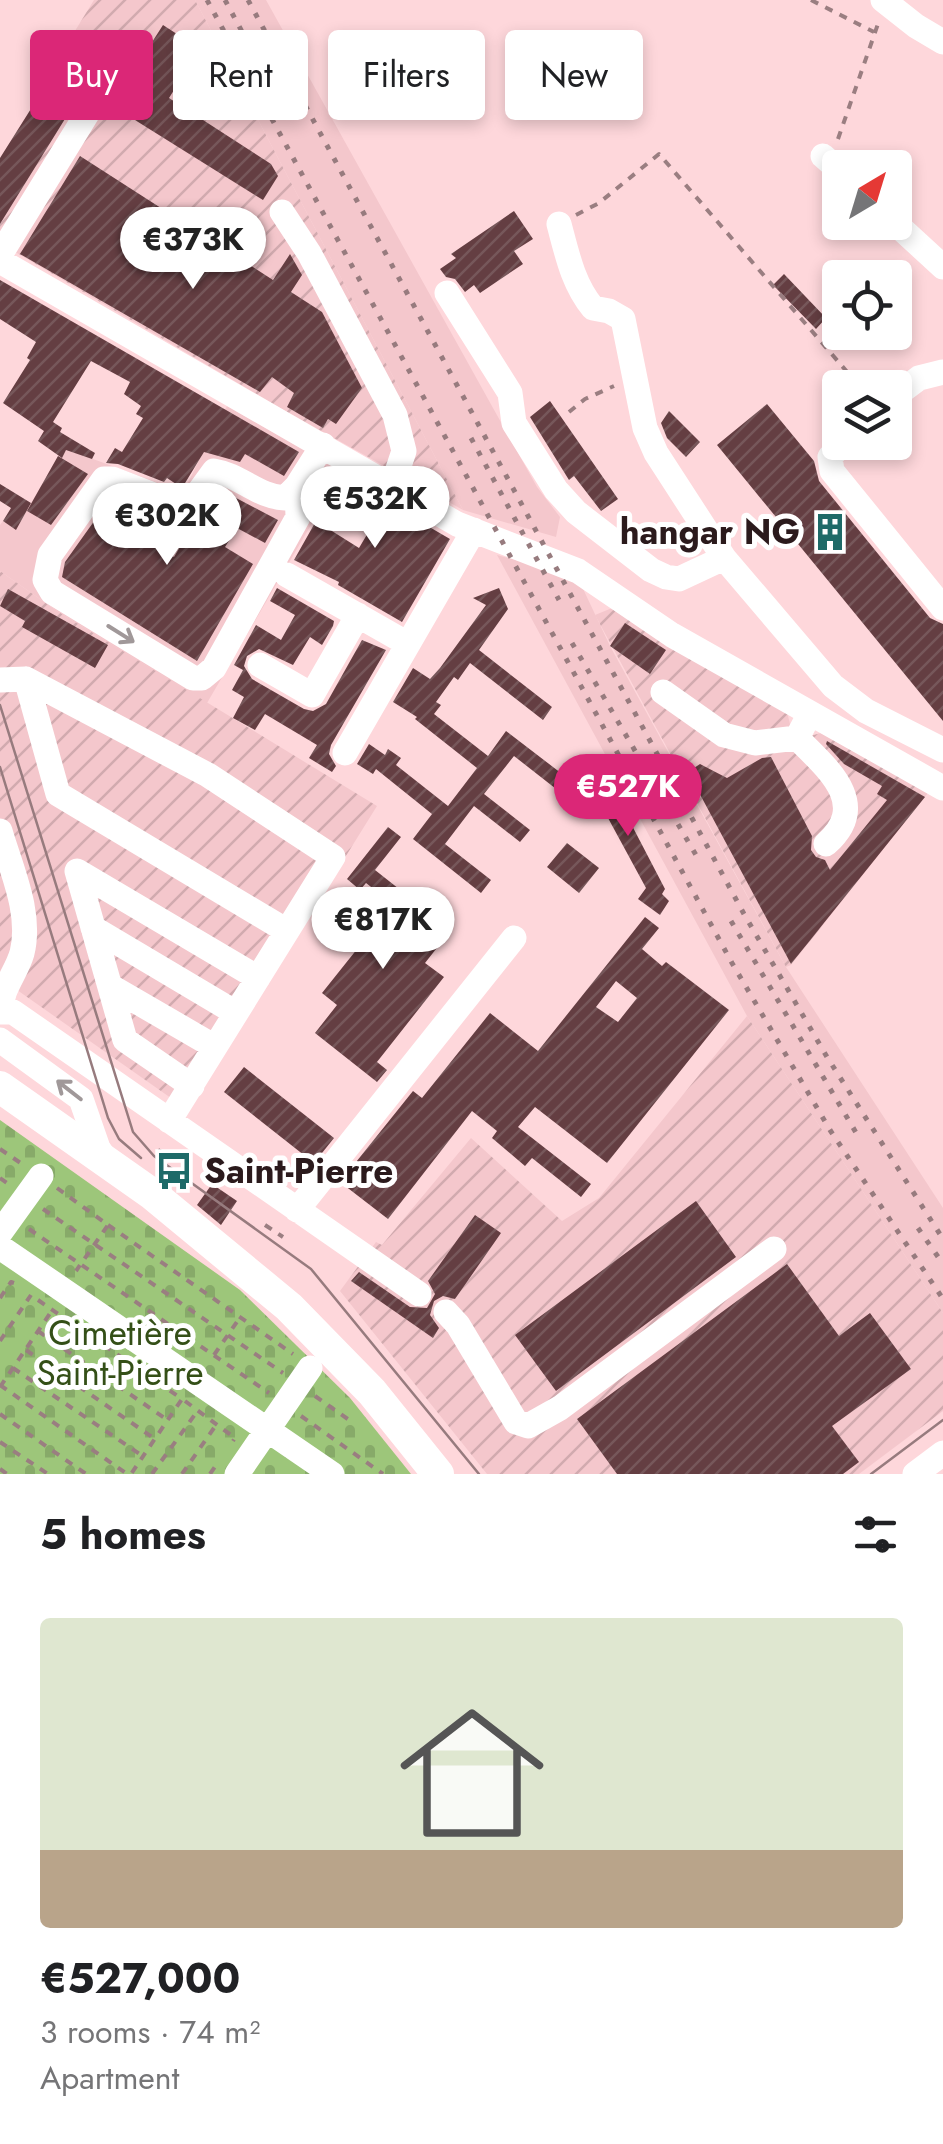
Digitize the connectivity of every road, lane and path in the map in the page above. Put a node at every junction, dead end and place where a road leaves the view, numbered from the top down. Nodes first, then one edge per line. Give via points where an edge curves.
1 (811, 0) edge
2 (884, 1) edge
3 (874, 32) junction
4 (943, 42) edge
5 (83, 120) edge
6 (835, 150) edge
7 (282, 212) dead end
8 (559, 224) joint
9 (912, 239) edge
10 (0, 258) edge
11 (943, 267) edge
12 (447, 293) dead end
13 (845, 370) edge
14 (943, 372) edge
15 (633, 380) junction
16 (912, 384) edge
17 (569, 412) dead end
18 (323, 446) junction
19 (830, 460) edge
20 (297, 486) junction
21 (392, 487) junction
22 (474, 530) junction
23 (724, 558) junction
24 (288, 575) dead end
25 (943, 608) edge
26 (358, 615) junction
27 (408, 644) junction
28 (260, 666) dead end
29 (26, 679) junction
30 (0, 680) edge
31 (662, 692) dead end
32 (810, 715) junction
33 (796, 738) junction
34 (943, 750) edge
35 (345, 754) dead end
36 (943, 788) edge
37 (0, 830) edge
38 (826, 844) dead end
39 (94, 928) junction
40 (287, 931) junction
41 (514, 938) dead end
42 (11, 947) edge
43 (258, 978) junction
44 (110, 986) junction
45 (0, 1011) edge
46 (236, 1013) junction
47 (0, 1040) edge
48 (215, 1047) junction
49 (192, 1086) junction
50 (0, 1088) edge
51 (0, 1102) edge
52 (169, 1121) junction
53 (0, 1149) edge
54 (107, 1162) junction
55 (24, 1200) edge
56 (297, 1210) junction
57 (108, 1225) junction
58 (266, 1225) dead end
59 (283, 1236) dead end
60 (94, 1244) junction
61 (0, 1247) edge
62 (214, 1248) junction
63 (774, 1249) dead end
64 (80, 1264) junction
65 (420, 1294) dead end
66 (30, 1296) junction
67 (0, 1298) edge
68 (57, 1300) junction
69 (446, 1312) dead end
70 (241, 1316) junction
71 (38, 1332) junction
72 (227, 1334) junction
73 (0, 1340) edge
74 (26, 1350) junction
75 (214, 1355) junction
76 (13, 1368) junction
77 (298, 1385) junction
78 (0, 1386) edge
79 (188, 1390) junction
80 (197, 1411) junction
81 (0, 1414) edge
82 (168, 1420) junction
83 (352, 1422) dead end
84 (216, 1424) junction
85 (267, 1431) junction
86 (155, 1439) junction
87 (0, 1442) edge
88 (943, 1454) edge
89 (143, 1456) junction
90 (0, 1469) edge
91 (7, 1474) edge
92 (48, 1474) edge
93 (86, 1474) edge
94 (129, 1474) edge
95 (152, 1474) edge
96 (182, 1474) edge
97 (210, 1474) edge
98 (237, 1474) edge
99 (332, 1474) edge
100 (382, 1474) edge
101 (438, 1474) edge
102 (916, 1474) edge

1 - 3 path
2 - 3 path
2 - 4 street
3 - 6 path
5 - 10 street
7 - 21 street via 395,415 404,451
8 - 13 path via 598,203 659,154
8 - 15 street via 584,298 623,319
9 - 11 street
10 - 18 street
12 - 23 street via 510,393 514,423 576,512 666,577
14 - 16 street
15 - 17 path
15 - 23 street via 656,453
18 - 20 street
18 - 21 street
19 - 25 street via 832,471
20 -> 20 street via 285,498 271,498 214,471 187,508 104,479 50,555 45,580 52,592 202,678 214,668 298,518
21 - 22 street
22 - 27 street
22 - 32 street via 578,571
23 - 34 street via 833,686 866,711
24 - 26 street
26 - 27 street
26 - 28 street via 312,696
27 - 35 street
29 - 30 street
29 - 40 street via 58,794
29 - 40 street via 208,775 333,856
31 - 33 street via 724,734 755,743
32 - 33 street
32 - 36 street
33 - 38 street via 840,783 845,815
37 - 42 street via 26,919
39 - 43 street via 78,871
39 - 44 street
39 - 46 street
40 - 43 street
41 - 56 street
42 - 45 street
43 - 46 street
44 - 48 street
44 - 49 street via 125,1040
45 - 52 street via 13,1012
46 - 48 street
54 -> 47 street via 81,1099
48 - 49 street
49 - 52 street
50 - 54 main road
51 - 62 main road via 166,1222
52 - 56 street
53 - 55 path
54 - 62 main road
55 - 57 path
55 - 60 path
55 - 64 path
56 - 65 street
57 - 60 path
57 - 70 path
58 - 59 path
60 - 64 path
60 - 72 path
61 - 68 street
62 - 101 main road via 332,1349
63 - 69 street via 528,1426 516,1422
64 - 68 path
64 - 75 path
66 - 67 path via 11,1282
66 - 68 path
66 - 73 path
68 - 71 path
68 - 79 street
68 - 79 path
70 - 72 path
70 - 77 path
71 - 74 path
71 - 82 path
72 - 75 path
72 - 77 path
74 - 76 path
74 - 86 path
75 - 77 path
76 - 78 path
76 - 89 path
77 - 83 path
77 - 85 street
77 - 100 path
78 - 94 path
79 - 80 path
79 - 82 path
79 - 85 street
80 - 84 path
80 - 95 path
81 - 93 path
82 - 86 path
84 - 96 path
84 - 97 path via 234,1438
85 - 98 street
85 - 99 street
86 - 89 path
87 - 92 path
88 - 102 street
89 - 94 path
90 - 91 path

